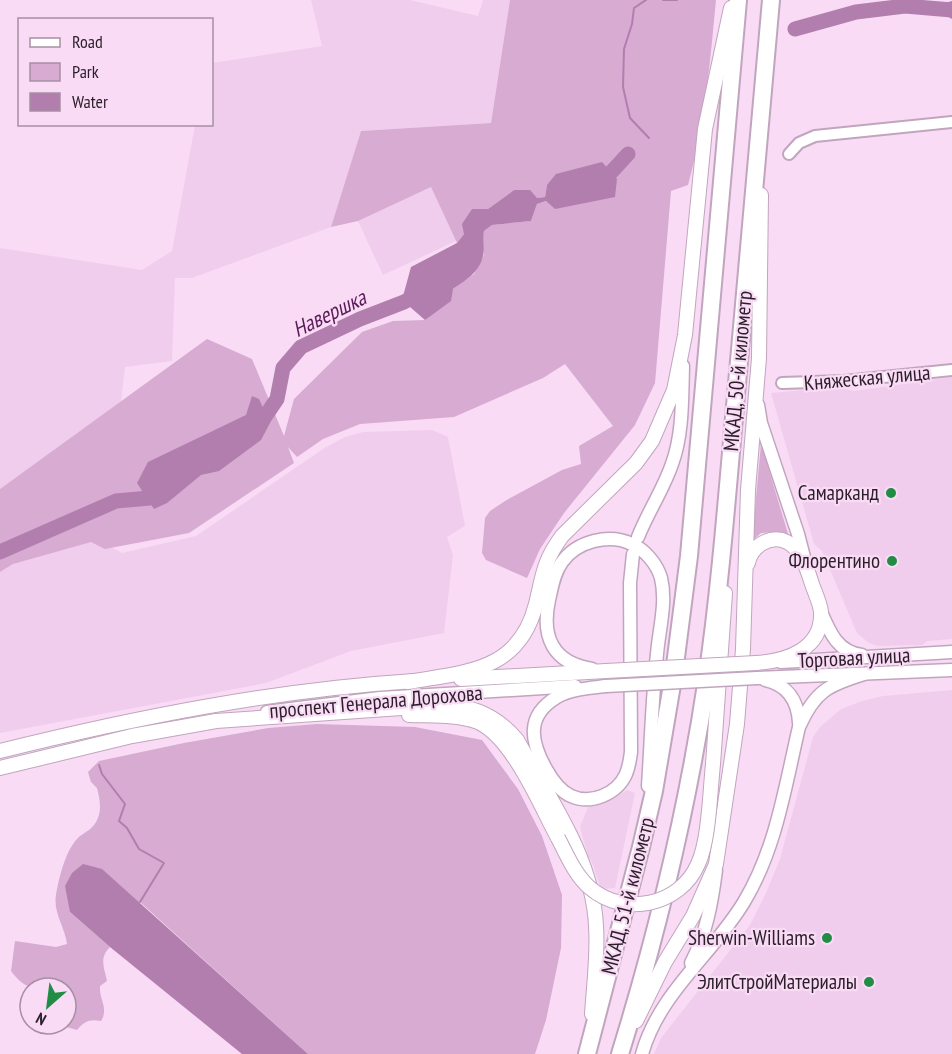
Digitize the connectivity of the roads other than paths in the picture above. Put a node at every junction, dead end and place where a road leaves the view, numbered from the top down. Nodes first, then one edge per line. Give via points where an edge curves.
1 (733, 0) edge
2 (738, 0) edge
3 (771, 0) edge
4 (762, 109) junction
5 (952, 122) edge
6 (789, 154) dead end
7 (685, 335) junction
8 (952, 370) edge
9 (782, 383) dead end
10 (756, 399) junction
11 (725, 521) junction
12 (638, 537) dead end
13 (633, 554) dead end
14 (807, 568) junction
15 (745, 573) junction
16 (821, 610) junction
17 (952, 652) edge
18 (878, 658) junction
19 (774, 662) junction
20 (756, 663) joint
21 (952, 670) edge
22 (606, 671) junction
23 (864, 674) junction
24 (757, 678) junction
25 (408, 682) junction
26 (606, 686) junction
27 (359, 712) junction
28 (216, 721) junction
29 (799, 727) junction
30 (664, 736) joint
31 (696, 742) joint
32 (0, 751) edge
33 (0, 768) edge
34 (646, 824) junction
35 (716, 864) junction
36 (677, 988) junction
37 (589, 1048) edge
38 (620, 1053) edge
39 (642, 1054) edge

1 - 7 main road via 705,129
2 - 30 highway, МКАД, 50-й километр via 689,556
3 - 4 highway, МКАД, 50-й километр
4 - 10 main road
4 - 11 highway, МКАД, 50-й километр
5 - 6 street via 816,136 800,143
7 - 12 street via 673,462
7 - 25 main road via 674,390 652,441 636,463 551,550 531,620 517,645 486,666
8 - 9 street, Княжеская улица
10 - 14 street
10 - 15 main road
11 - 27 main road, bridge via 728,567 702,855 688,880 667,897 631,905 604,897 582,879 510,750 488,728 458,718
11 - 31 highway, МКАД, 50-й километр
13 - 26 street via 629,766 614,790 605,796 581,799 561,789 551,777 536,751 534,730 542,712 558,696
14 - 15 main road via 787,542 770,540 754,549
14 - 16 main road
15 - 35 main road via 737,724
16 - 18 street via 837,644 857,655
16 - 19 main road via 818,633 808,647
17 - 18 street, Торговая улица
18 - 19 street, Торговая улица
19 - 20 main road, Торговая улица
20 - 22 main road, проспект Генерала Дорохова, bridge
21 - 23 street, Торговая улица
22 - 25 main road, проспект Генерала Дорохова
22 - 34 street via 566,660 550,643 546,620 562,562 579,547 613,540 631,544 649,557 663,587
23 - 24 street, Торговая улица
23 - 29 street via 825,689 814,699
24 - 26 street, проспект Генерала Дорохова, bridge
24 - 29 street via 771,681 790,693 798,710
25 - 32 main road, проспект Генерала Дорохова via 258,697 120,722
26 - 28 street, проспект Генерала Дорохова via 381,698
27 - 28 main road
27 - 37 main road via 460,706 486,714 517,740 575,844 589,881 597,925
28 - 33 main road, проспект Генерала Дорохова via 132,736
29 - 36 street via 764,861 745,901
30 - 34 highway, МКАД, 51-й километр
31 - 38 highway, МКАД, 51-й километр via 662,902
34 - 37 highway, МКАД, 51-й километр
35 - 36 street via 701,940
35 - 38 main road via 704,895
36 - 39 street via 655,1020

